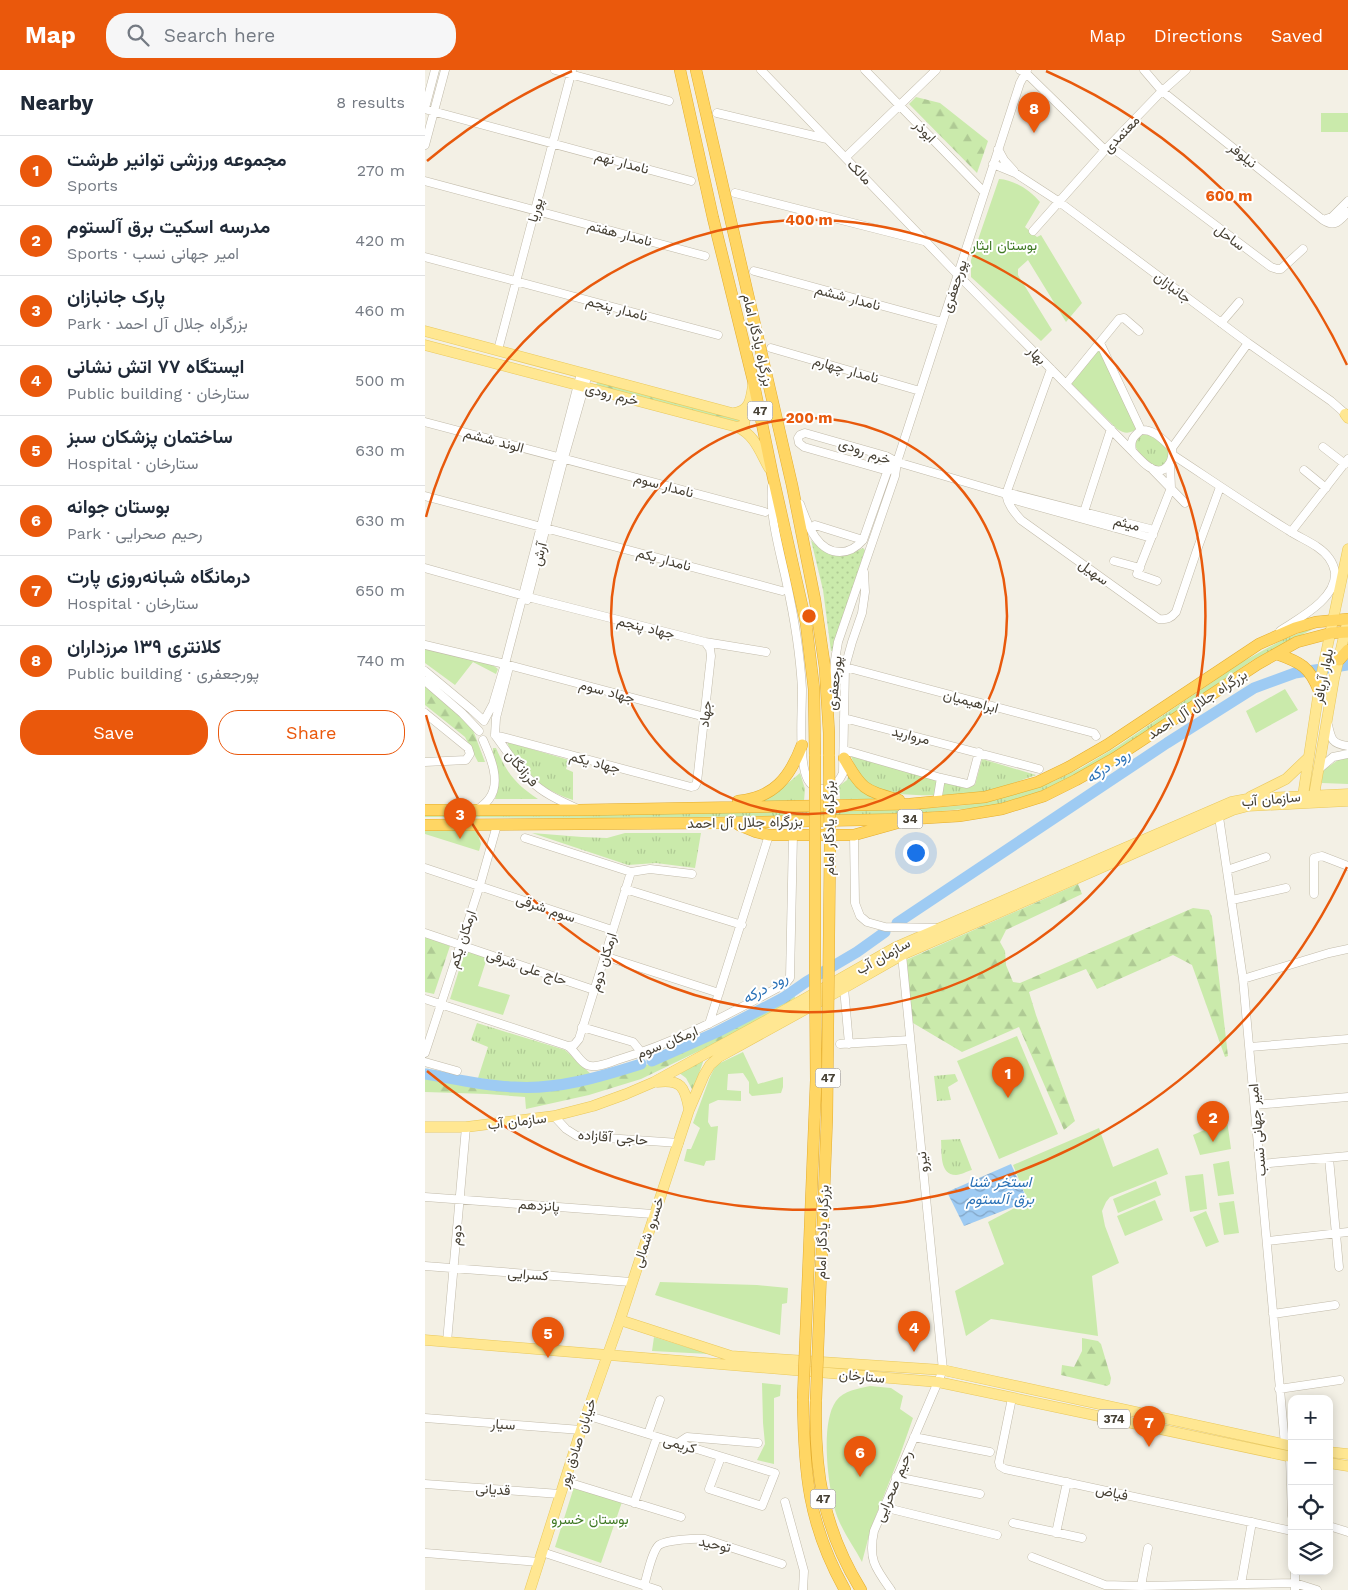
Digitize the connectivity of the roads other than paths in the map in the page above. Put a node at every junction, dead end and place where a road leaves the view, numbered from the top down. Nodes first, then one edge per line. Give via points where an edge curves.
1 (435, 70) edge
2 (445, 70) edge
3 (555, 70) edge
4 (680, 70) edge
5 (696, 70) edge
6 (761, 70) edge
7 (865, 70) edge
8 (936, 70) edge
9 (1144, 70) edge
10 (1186, 70) edge
11 (1023, 71) edge
12 (571, 72) edge
13 (1162, 91) junction
14 (669, 100) dead end
15 (900, 105) junction
16 (425, 109) edge
17 (434, 112) junction
18 (717, 114) dead end
19 (828, 139) junction
20 (553, 144) junction
21 (425, 145) edge
22 (1107, 148) junction
23 (998, 149) junction
24 (846, 157) junction
25 (993, 164) junction
26 (1015, 173) junction
27 (425, 180) edge
28 (691, 181) dead end
29 (984, 192) junction
30 (735, 193) dead end
31 (1058, 201) junction
32 (1348, 201) edge
33 (535, 211) junction
34 (1348, 212) edge
35 (1323, 220) junction
36 (1033, 231) dead end
37 (926, 242) junction
38 (1303, 249) dead end
39 (705, 256) dead end
40 (425, 257) edge
41 (754, 271) dead end
42 (957, 274) junction
43 (516, 281) junction
44 (1239, 302) dead end
45 (942, 322) junction
46 (1221, 323) junction
47 (425, 331) edge
48 (1139, 331) dead end
49 (718, 334) dead end
50 (1100, 343) junction
51 (1248, 343) junction
52 (425, 345) edge
53 (771, 348) dead end
54 (497, 350) junction
55 (494, 363) junction
56 (1051, 369) junction
57 (584, 374) junction
58 (753, 380) junction
59 (1066, 384) junction
60 (581, 386) junction
61 (920, 390) junction
62 (1347, 412) edge
63 (733, 413) junction
64 (425, 422) edge
65 (737, 427) junction
66 (1111, 429) junction
67 (1141, 430) junction
68 (1118, 436) junction
69 (1133, 436) junction
70 (1323, 448) dead end
71 (1132, 450) junction
72 (1172, 451) junction
73 (561, 457) junction
74 (897, 462) junction
75 (1347, 462) edge
76 (1169, 465) junction
77 (1151, 468) junction
78 (1304, 470) dead end
79 (773, 477) junction
80 (791, 485) junction
81 (1220, 487) junction
82 (1171, 488) junction
83 (1326, 488) junction
84 (1006, 494) junction
85 (425, 496) edge
86 (1185, 503) dead end
87 (765, 512) dead end
88 (1082, 515) junction
89 (815, 524) dead end
90 (543, 527) junction
91 (1291, 532) junction
92 (1153, 535) junction
93 (863, 540) junction
94 (1348, 549) edge
95 (1114, 561) dead end
96 (425, 568) edge
97 (864, 568) junction
98 (1139, 571) junction
99 (1157, 581) dead end
100 (782, 591) dead end
101 (525, 596) junction
102 (1334, 619) junction
103 (1348, 619) edge
104 (1347, 632) edge
105 (1331, 633) junction
106 (705, 642) junction
107 (1259, 644) junction
108 (425, 645) edge
109 (1348, 650) edge
110 (766, 652) dead end
111 (1277, 654) junction
112 (1339, 660) junction
113 (507, 665) junction
114 (845, 667) junction
115 (425, 671) edge
116 (1317, 677) junction
117 (1207, 679) junction
118 (425, 681) edge
119 (1319, 691) joint
120 (1214, 693) junction
121 (425, 713) edge
122 (705, 717) junction
123 (844, 718) junction
124 (484, 721) junction
125 (1327, 722) junction
126 (479, 731) junction
127 (829, 733) junction
128 (495, 735) junction
129 (1096, 736) dead end
130 (483, 740) junction
131 (802, 746) junction
132 (1348, 746) edge
133 (979, 752) junction
134 (844, 754) junction
135 (1348, 754) edge
136 (1309, 757) junction
137 (425, 762) edge
138 (1039, 769) dead end
139 (1319, 769) junction
140 (941, 778) junction
141 (1317, 780) junction
142 (695, 786) joint
143 (1334, 794) junction
144 (1348, 794) edge
145 (1247, 799) junction
146 (1314, 799) junction
147 (1302, 800) junction
148 (1348, 801) edge
149 (937, 802) junction
150 (910, 804) junction
151 (697, 808) junction
152 (425, 810) edge
153 (477, 810) junction
154 (579, 810) junction
155 (1218, 813) junction
156 (914, 818) junction
157 (735, 823) junction
158 (425, 825) edge
159 (497, 825) junction
160 (769, 835) junction
161 (793, 835) junction
162 (855, 835) junction
163 (525, 838) dead end
164 (1266, 857) dead end
165 (1348, 866) edge
166 (425, 868) edge
167 (1227, 870) junction
168 (631, 872) junction
169 (692, 874) dead end
170 (480, 885) junction
171 (1286, 888) dead end
172 (625, 889) junction
173 (1314, 894) dead end
174 (1232, 900) junction
175 (742, 925) junction
176 (939, 928) junction
177 (613, 930) junction
178 (425, 933) edge
179 (459, 944) junction
180 (1348, 949) edge
181 (902, 955) junction
182 (604, 956) junction
183 (1243, 979) junction
184 (846, 983) junction
185 (594, 990) junction
186 (719, 993) junction
187 (425, 998) edge
188 (441, 1004) junction
189 (709, 1024) junction
190 (767, 1025) junction
191 (583, 1027) junction
192 (1348, 1039) edge
193 (910, 1040) junction
194 (840, 1044) dead end
195 (849, 1044) junction
196 (568, 1046) junction
197 (1250, 1047) junction
198 (425, 1053) edge
199 (643, 1053) junction
200 (425, 1062) edge
201 (457, 1071) dead end
202 (654, 1082) junction
203 (1348, 1097) edge
204 (1255, 1105) junction
205 (689, 1110) junction
206 (554, 1116) junction
207 (425, 1127) edge
208 (466, 1127) junction
209 (679, 1143) junction
210 (1348, 1156) edge
211 (1329, 1158) junction
212 (1260, 1164) junction
213 (425, 1197) edge
214 (459, 1199) junction
215 (653, 1214) junction
216 (1348, 1232) edge
217 (1336, 1233) junction
218 (1267, 1241) junction
219 (425, 1266) edge
220 (1339, 1267) dead end
221 (453, 1268) junction
222 (631, 1282) junction
223 (1335, 1305) dead end
224 (1273, 1314) junction
225 (619, 1320) junction
226 (425, 1340) edge
227 (447, 1342) junction
228 (607, 1354) junction
229 (943, 1370) junction
230 (1340, 1380) dead end
231 (938, 1382) junction
232 (1279, 1389) junction
233 (1012, 1398) junction
234 (660, 1400) dead end
235 (586, 1415) junction
236 (425, 1418) edge
237 (581, 1430) junction
238 (648, 1434) junction
239 (657, 1437) junction
240 (914, 1438) junction
241 (1288, 1440) edge
242 (677, 1443) junction
243 (757, 1443) dead end
244 (1288, 1451) edge
245 (1288, 1451) edge
246 (990, 1452) dead end
247 (1333, 1452) edge
248 (1348, 1454) edge
249 (721, 1457) junction
250 (1333, 1464) edge
251 (1348, 1466) edge
252 (896, 1477) junction
253 (564, 1481) junction
254 (1067, 1482) junction
255 (425, 1484) edge
256 (560, 1494) junction
257 (980, 1494) dead end
258 (785, 1502) dead end
259 (634, 1503) junction
260 (883, 1506) junction
261 (681, 1517) dead end
262 (1252, 1522) junction
263 (1013, 1523) dead end
264 (1333, 1527) edge
265 (1288, 1530) edge
266 (1348, 1532) edge
267 (1056, 1533) junction
268 (997, 1535) dead end
269 (1082, 1538) dead end
270 (1148, 1548) dead end
271 (425, 1553) edge
272 (541, 1557) junction
273 (1032, 1557) dead end
274 (782, 1564) dead end
275 (1241, 1584) junction
276 (1191, 1585) junction
277 (644, 1586) junction
278 (1141, 1586) junction
279 (1295, 1586) edge
280 (1105, 1588) edge
281 (530, 1590) edge
282 (658, 1590) edge
283 (803, 1590) edge
284 (845, 1590) edge
285 (861, 1590) edge
286 (891, 1590) edge
287 (1203, 1590) edge
288 (1317, 1590) edge

1 - 16 street
2 - 17 street
3 - 12 street
4 - 58 highway, بزرگراه یادگار امام / 47
5 - 80 highway, بزرگراه یادگار امام / 47
6 - 19 street, مالک
7 - 15 street, ابوذر
8 - 15 street
9 - 13 street, نیلوفر
10 - 13 street, معتمدی
11 - 22 street
11 - 23 street, پورجعفری
12 - 14 street
12 - 20 street, پوریا
13 - 22 street, معتمدی
13 - 35 street, نیلوفر
15 - 24 street
15 - 29 street, ابوذر
16 - 17 street, نامدار نهم
17 - 20 street, نامدار نهم
17 - 21 street
18 - 19 street
19 - 24 street, مالک
20 - 28 street, نامدار نهم
20 - 33 street, پوریا
22 - 31 street, معتمدی
22 - 38 street, ساحل via 1271,267 1281,269
23 - 25 street, پورجعفری
23 - 26 street, جانبازان
24 - 37 street, مالک
25 - 26 street, جانبازان
25 - 29 street, پورجعفری
26 - 31 street, جانبازان
27 - 33 street, نامدار هفتم
29 - 42 street, پورجعفری
30 - 37 street
31 - 36 street, معتمدی
31 - 46 street, جانبازان
32 - 35 street via 1332,217
33 - 39 street, نامدار هفتم
33 - 43 street, پوریا
34 - 35 street via 1335,223
37 - 42 street, مالک
40 - 43 street, نامدار پنجم
41 - 45 street, نامدار ششم
42 - 45 street, پورجعفری
42 - 56 street, بهار
43 - 49 street, نامدار پنجم
43 - 54 street, پوریا
44 - 46 street
45 - 61 street, پورجعفری
46 - 51 street, جانبازان
47 - 54 main road, خرم رودی
48 - 50 street via 1122,317
50 - 59 street
50 - 67 street
51 - 62 street, جانبازان
51 - 72 street
52 - 55 main road, خرم رودی
53 - 61 street, نامدار چهارم
54 - 55 main road
54 - 57 main road, خرم رودی
55 - 60 main road, خرم رودی
56 - 59 street, بهار
56 - 84 street
57 - 60 street, آرش
57 - 63 main road, خرم رودی
58 - 63 main road via 746,409
58 - 79 highway, بزرگراه یادگار امام / 47
59 - 66 street, بهار
60 - 65 main road, خرم رودی
60 - 73 street, آرش
61 - 74 street, پورجعفری
63 - 65 main road via 745,419 744,425
64 - 73 street, الوند ششم
65 - 79 main road, خرم رودی via 751,436
66 - 68 street, بهار
66 - 88 street
67 - 69 street
67 - 72 street via 1153,432
68 - 69 street
68 - 71 street, بهار
69 - 71 street
70 - 75 street
71 - 77 street
72 - 76 street
72 - 81 street
73 - 87 street, نامدار سوم
73 - 90 street, آرش
74 - 74 street, خرم‌ رودی via 805,433 798,438 803,448 881,469
74 - 84 street
74 - 93 street, پورجعفری via 887,472
74 - 97 street, پورجعفری
75 - 83 street
76 - 77 street via 1161,470
76 - 82 street
77 - 82 street
78 - 83 street
79 - 131 street via 778,545 793,610 800,667
79 - 284 highway, بزرگراه یادگار امام / 47, bridge via 806,623 814,689 816,1080 803,1399 804,1449 811,1503 821,1537
80 - 93 street via 812,532 822,545 841,552 855,548
80 - 127 highway, بزرگراه یادگار امام / 47 via 819,622
81 - 84 street, سهیل via 1176,612 1165,620 1159,619 1021,520 1007,501
81 - 91 street
82 - 86 street
82 - 92 street
83 - 91 street
84 - 88 street, میثم via 1011,500
85 - 90 street, نامدار یکم
88 - 92 street, میثم via 1150,529
89 - 93 street
90 - 100 street, نامدار یکم
90 - 101 street, آرش
91 - 107 street via 1329,558 1335,572 1333,583 1309,612
92 - 98 street
94 - 102 main road, بلوار آریافر
95 - 98 street
96 - 101 street, جهاد پنجم
97 - 114 street via 862,613
97 - 127 street, پورجعفری via 838,642
98 - 99 street
101 - 106 street, جهاد پنجم
101 - 113 street, آرش
102 - 103 highway, بزرگراه جلال آل احمد / 34
102 - 105 main road, بلوار آریافر
102 - 107 highway, بزرگراه جلال آل احمد / 34 via 1295,628
103 - 104 main road, بلوار آریافر
104 - 105 highway, بزرگراه جلال آل احمد / 34
104 - 112 main road, بلوار آریافر
105 - 111 highway, بزرگراه جلال آل احمد / 34 via 1297,642
105 - 116 main road, بلوار آریافر via 1326,658
106 - 110 street, جهاد پنجم
106 - 122 street, جهاد via 711,656
107 - 117 highway, بزرگراه جلال آل احمد / 34
108 - 113 street, جهاد سوم
109 - 112 highway
111 - 116 highway via 1300,663
111 - 120 highway, بزرگراه جلال آل احمد / 34
112 - 125 main road, بلوار آریافر
113 - 122 street, جهاد سوم
113 - 124 street, آرش
113 - 128 street, آرش
114 - 123 street
114 - 129 street, ابراهیمیان
115 - 124 street
116 - 119 highway
117 - 120 highway via 1213,681
117 - 149 highway, بزرگراه جلال آل احمد / 34 via 1107,745 1046,778 985,797
118 - 126 street
119 - 136 main road, بلوار آریافر
120 - 156 highway, بزرگراه جلال آل احمد / 34 via 1115,758 1044,796 1003,809 959,816
121 - 137 street via 469,751 466,760
122 - 142 street, جهاد
123 - 133 street, مروارید
123 - 134 street
124 - 126 street, آرش via 479,724
124 - 128 street, فرزانگان via 489,723
125 - 132 street via 1335,742
125 - 139 main road, بلوار آریافر
126 - 130 street, فرزانگان
127 - 285 highway, بزرگراه یادگار امام / 47, bridge via 827,1117 816,1437 823,1502 837,1544
128 - 130 street via 493,743
128 - 142 street, جهاد یکم
128 - 154 street, فرزانگان via 531,782
130 - 153 street, فرزانگان via 491,759 494,784 490,798
131 - 134 street via 806,774 811,784 819,788 827,788 840,780
131 - 151 highway via 789,774 770,792 752,799
133 - 138 street, مروارید
133 - 140 street via 970,783
134 - 140 street
134 - 150 highway via 864,788
135 - 139 street via 1333,757
136 - 145 main road via 1286,779
136 - 147 main road, بلوار آریافر
139 - 141 main road, بلوار آریافر
140 - 149 street
141 - 143 main road
141 - 146 main road, بلوار آریافر
143 - 144 main road, سازمان آب
143 - 146 main road, سازمان آب
145 - 147 main road, سازمان آب
145 - 155 main road, سازمان آب via 1231,802
146 - 147 main road, سازمان آب
146 - 148 main road, سازمان آب
147 - 155 main road, سازمان آب
149 - 150 highway, بزرگراه جلال آل احمد / 34
150 - 151 highway, بزرگراه جلال آل احمد / 34
151 - 154 highway, بزرگراه جلال آل احمد / 34
152 - 153 highway, بزرگراه جلال آل احمد / 34
153 - 154 highway, بزرگراه جلال آل احمد / 34
155 - 167 street, امیر جهانی نسب
155 - 176 main road, سازمان آب
155 - 181 main road, سازمان آب
156 - 157 highway, بزرگراه جلال آل احمد / 34
156 - 162 highway
157 - 159 highway, بزرگراه جلال آل احمد / 34
157 - 160 highway
158 - 159 highway, بزرگراه جلال آل احمد / 34
159 - 170 street, ارمکان یکم
160 - 161 highway
160 - 175 street, ارمکان سوم
161 - 162 highway
161 - 189 street via 790,978 785,984
162 - 176 street via 855,903 860,916 867,922 885,927
163 - 168 street
164 - 167 street
165 - 173 street via 1322,856 1314,858
166 - 170 street, سوم شرقی
167 - 174 street, امیر جهانی نسب
168 - 169 street via 650,869
168 - 172 street, ارمکان دوم
170 - 177 street, سوم شرقی
170 - 179 street, ارمکان یکم
171 - 174 street
172 - 175 street
172 - 177 street, ارمکان دوم
174 - 183 street, امیر جهانی نسب
175 - 186 street, ارمکان سوم
176 - 184 main road, سازمان آب via 896,947
177 - 182 street, ارمکان دوم
178 - 179 street, حاج علی شرقی
179 - 185 street, حاج علی شرقی
179 - 188 street, ارمکان یکم
180 - 183 street
181 - 184 main road, سازمان آب
181 - 193 street, نیرو
182 - 185 street, ارمکان دوم
182 - 186 street
183 - 197 street, امیر جهانی نسب
184 - 190 main road, سازمان آب
184 - 195 street
185 - 191 street, ارمکان دوم
186 - 189 street, ارمکان سوم
187 - 188 street, ارمکان سوم
188 - 196 street, ارمکان سوم
188 - 198 street, ارمکان یکم
189 - 199 street, ارمکان سوم
190 - 202 main road, سازمان آب
190 - 205 main road, سازمان آب via 711,1065
191 - 196 street, ارمکان دوم via 577,1042
191 - 199 street via 633,1042
192 - 197 street
193 - 195 street
193 - 229 street, نیرو
194 - 195 street
196 - 199 street, ارمکان سوم via 589,1066
197 - 204 street, امیر جهانی نسب
200 - 201 street
202 - 205 main road via 680,1085 686,1094
202 - 206 main road, سازمان آب via 593,1106
203 - 204 street
204 - 212 street, امیر جهانی نسب
205 - 209 main road, خسرو شمالی
206 - 208 main road, سازمان آب
206 - 209 street, حاجی آقازاده via 577,1136
207 - 208 main road, سازمان آب
208 - 214 street, دوم
209 - 215 main road, خسرو شمالی
210 - 211 street
211 - 212 street
211 - 217 street
212 - 218 street, امیر جهانی نسب
213 - 214 street, پانزدهم
214 - 215 street, پانزدهم
214 - 221 street, دوم
215 - 222 main road, خسرو شمالی
216 - 217 street
217 - 218 street
217 - 220 street
218 - 224 street, امیر جهانی نسب
219 - 221 street, کسرایی
221 - 222 street, کسرایی
221 - 227 street, دوم
222 - 225 main road, خسرو شمالی
223 - 224 street
224 - 232 street, امیر جهانی نسب
225 - 228 main road, خسرو شمالی
225 - 229 main road, ستارخان / 374 via 731,1356
226 - 227 main road, ستارخان / 374
227 - 228 main road, ستارخان / 374
228 - 231 main road, ستارخان / 374
228 - 235 main road, خیابان صادق پور
229 - 231 street, رحیم صحرایی
229 - 244 main road, ستارخان / 374
230 - 232 street
231 - 233 main road, ستارخان / 374
231 - 240 street, رحیم صحرایی
232 - 241 street, امیر جهانی نسب
233 - 245 main road, ستارخان / 374
233 - 254 street, فیاض via 1000,1466
234 - 238 street
235 - 237 main road, خیابان صادق پور
235 - 238 street, کریمی
236 - 237 street, سیار
237 - 253 main road, خیابان صادق پور
238 - 239 street, کریمی
239 - 242 street, کریمی
239 - 259 street
240 - 246 street
240 - 252 street, رحیم صحرایی
242 - 243 street via 687,1437
242 - 249 street, کریمی
247 - 248 main road
249 - 249 street, کریمی via 775,1473 762,1506 709,1489
250 - 251 main road
252 - 257 street
252 - 260 street, رحیم صحرایی
253 - 256 main road, خیابان صادق پور
253 - 259 street
254 - 262 street, فیاض
254 - 267 street
255 - 256 street, قدیانی
256 - 272 main road, خیابان صادق پور
258 - 283 street via 804,1571
259 - 261 street
260 - 268 street
260 - 286 street, رحیم صحرایی via 871,1550 876,1568
262 - 265 street, فیاض
262 - 275 street
263 - 267 street
264 - 266 street
267 - 269 street
270 - 278 street
271 - 272 street
272 - 277 street
272 - 281 main road, خیابان صادق پور
273 - 280 street
274 - 277 street, توحید via 697,1538 660,1545
275 - 276 street
275 - 279 street
276 - 278 street
276 - 287 street
277 - 282 street
278 - 280 street
279 - 288 street

